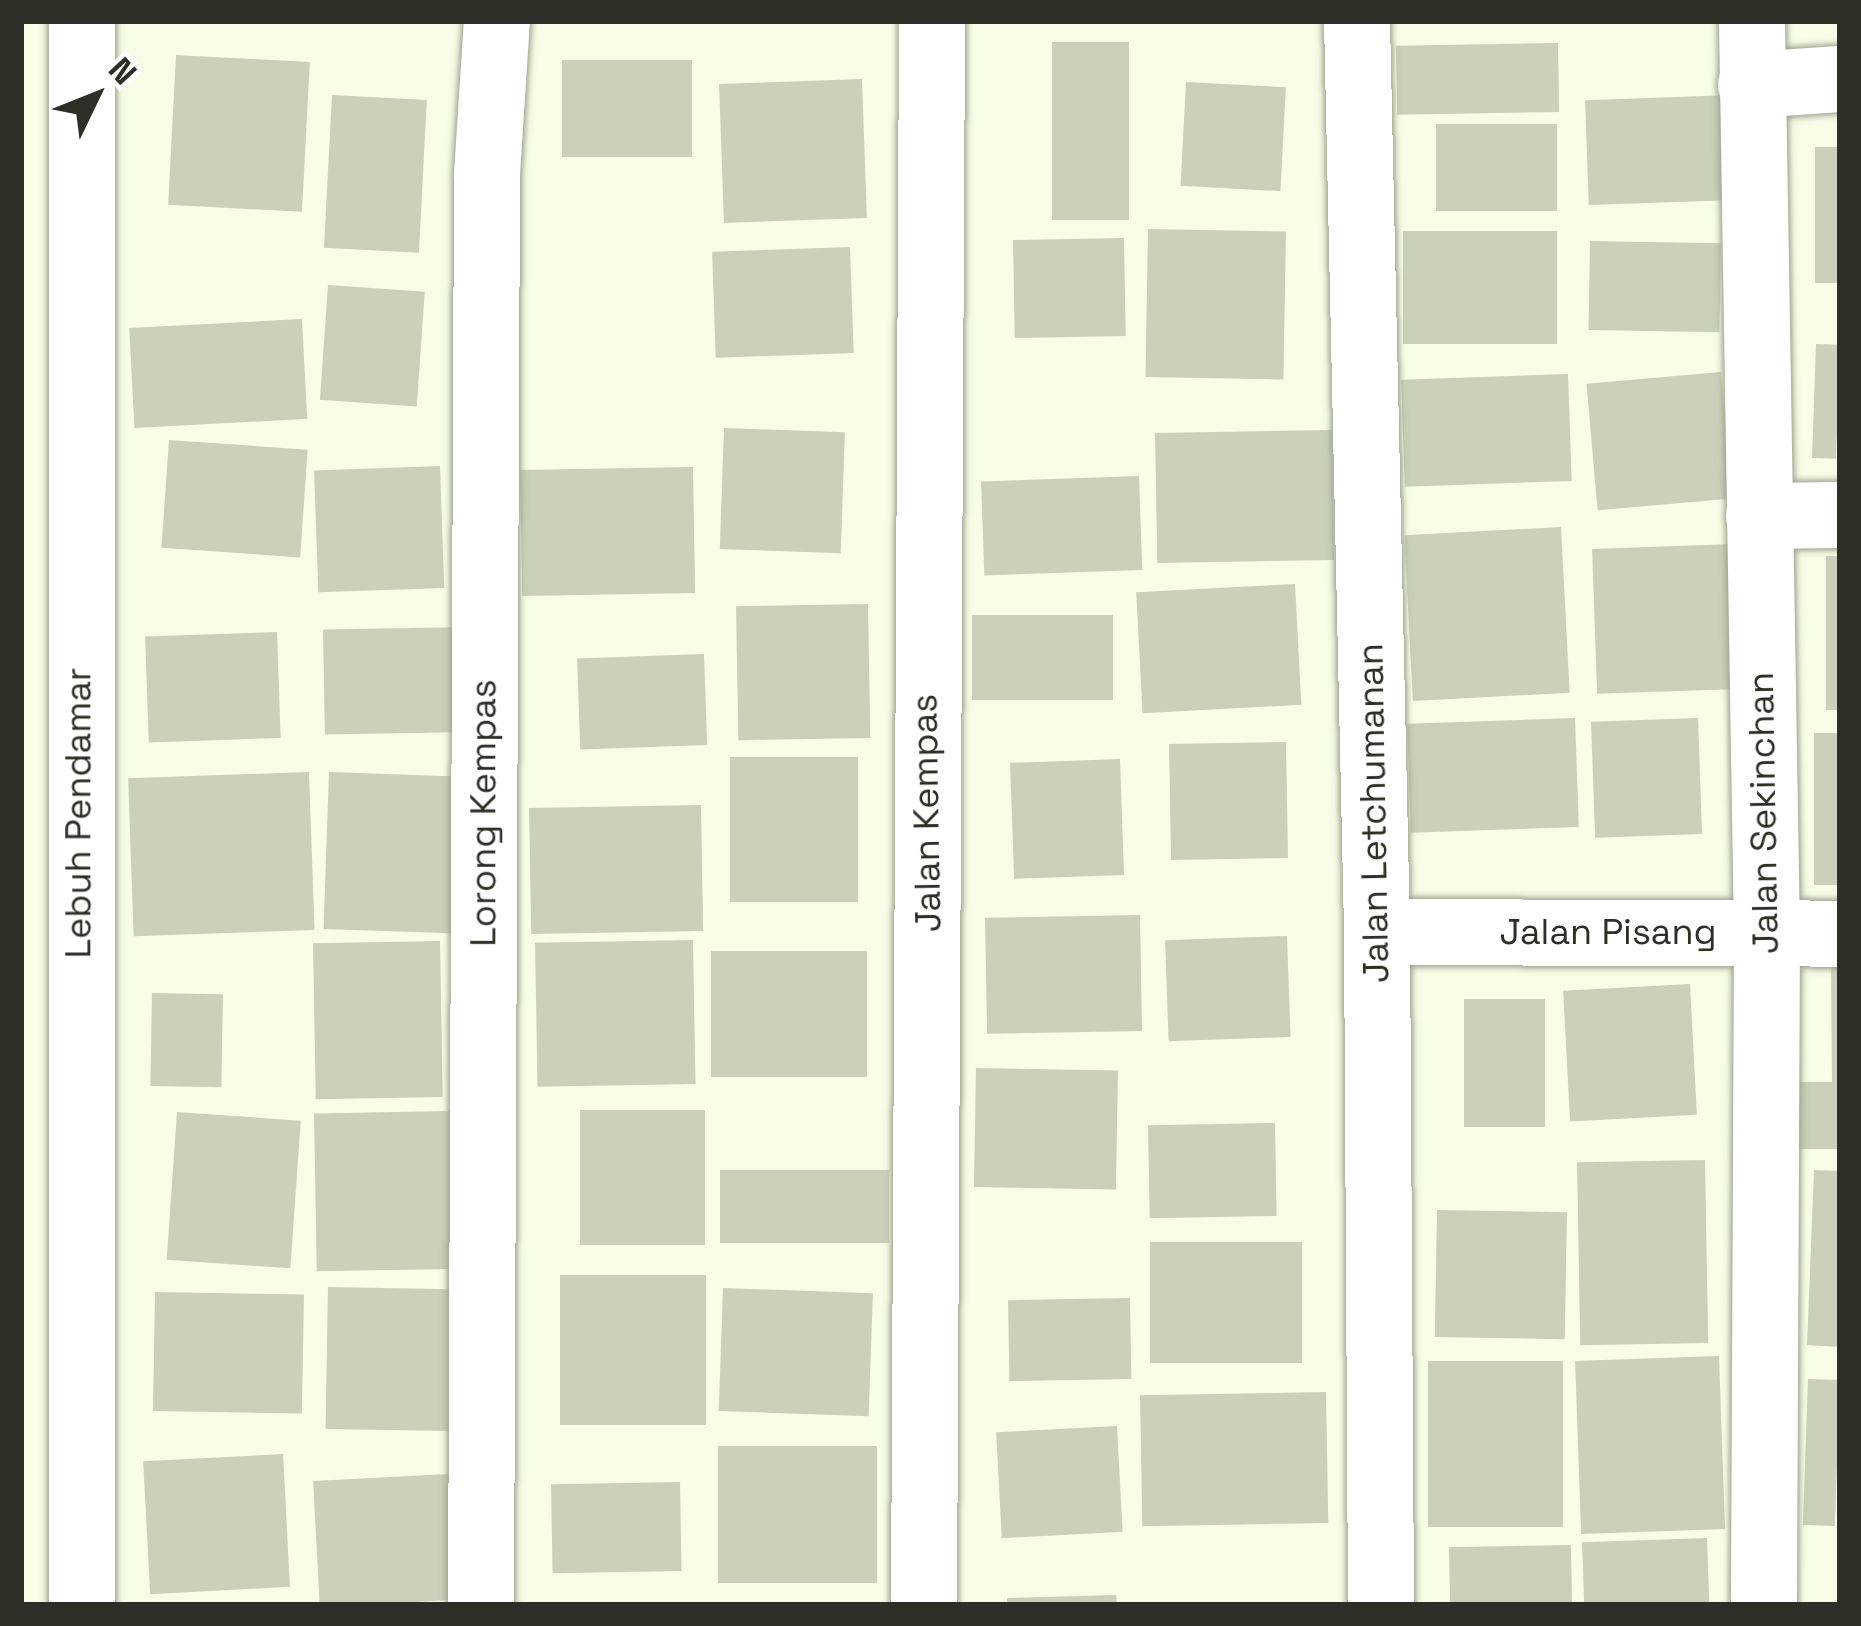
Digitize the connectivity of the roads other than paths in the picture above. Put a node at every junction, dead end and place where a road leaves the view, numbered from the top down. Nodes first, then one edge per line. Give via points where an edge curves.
1 (82, 21) edge
2 (497, 21) edge
3 (932, 21) edge
4 (1357, 21) edge
5 (1752, 21) edge
6 (1840, 79) edge
7 (1751, 86) junction
8 (1840, 515) edge
9 (1759, 517) junction
10 (1377, 932) junction
11 (1767, 933) junction
12 (1840, 934) edge
13 (82, 1605) edge
14 (481, 1605) edge
15 (924, 1605) edge
16 (1381, 1605) edge
17 (1764, 1605) edge

1 - 13 street, Lebuh Pendamar
2 - 14 street, Lorong Kempas via 487,174
3 - 15 street, Jalan Kempas
4 - 10 street, Jalan Letchumanan
5 - 7 street, Jalan Sekinchan
6 - 7 street
7 - 9 street, Jalan Sekinchan
8 - 9 street
9 - 11 street, Jalan Sekinchan
10 - 11 street, Jalan Pisang
10 - 16 street, Jalan Letchumanan
11 - 12 street, Jalan Pisang
11 - 17 street, Jalan Sekinchan

